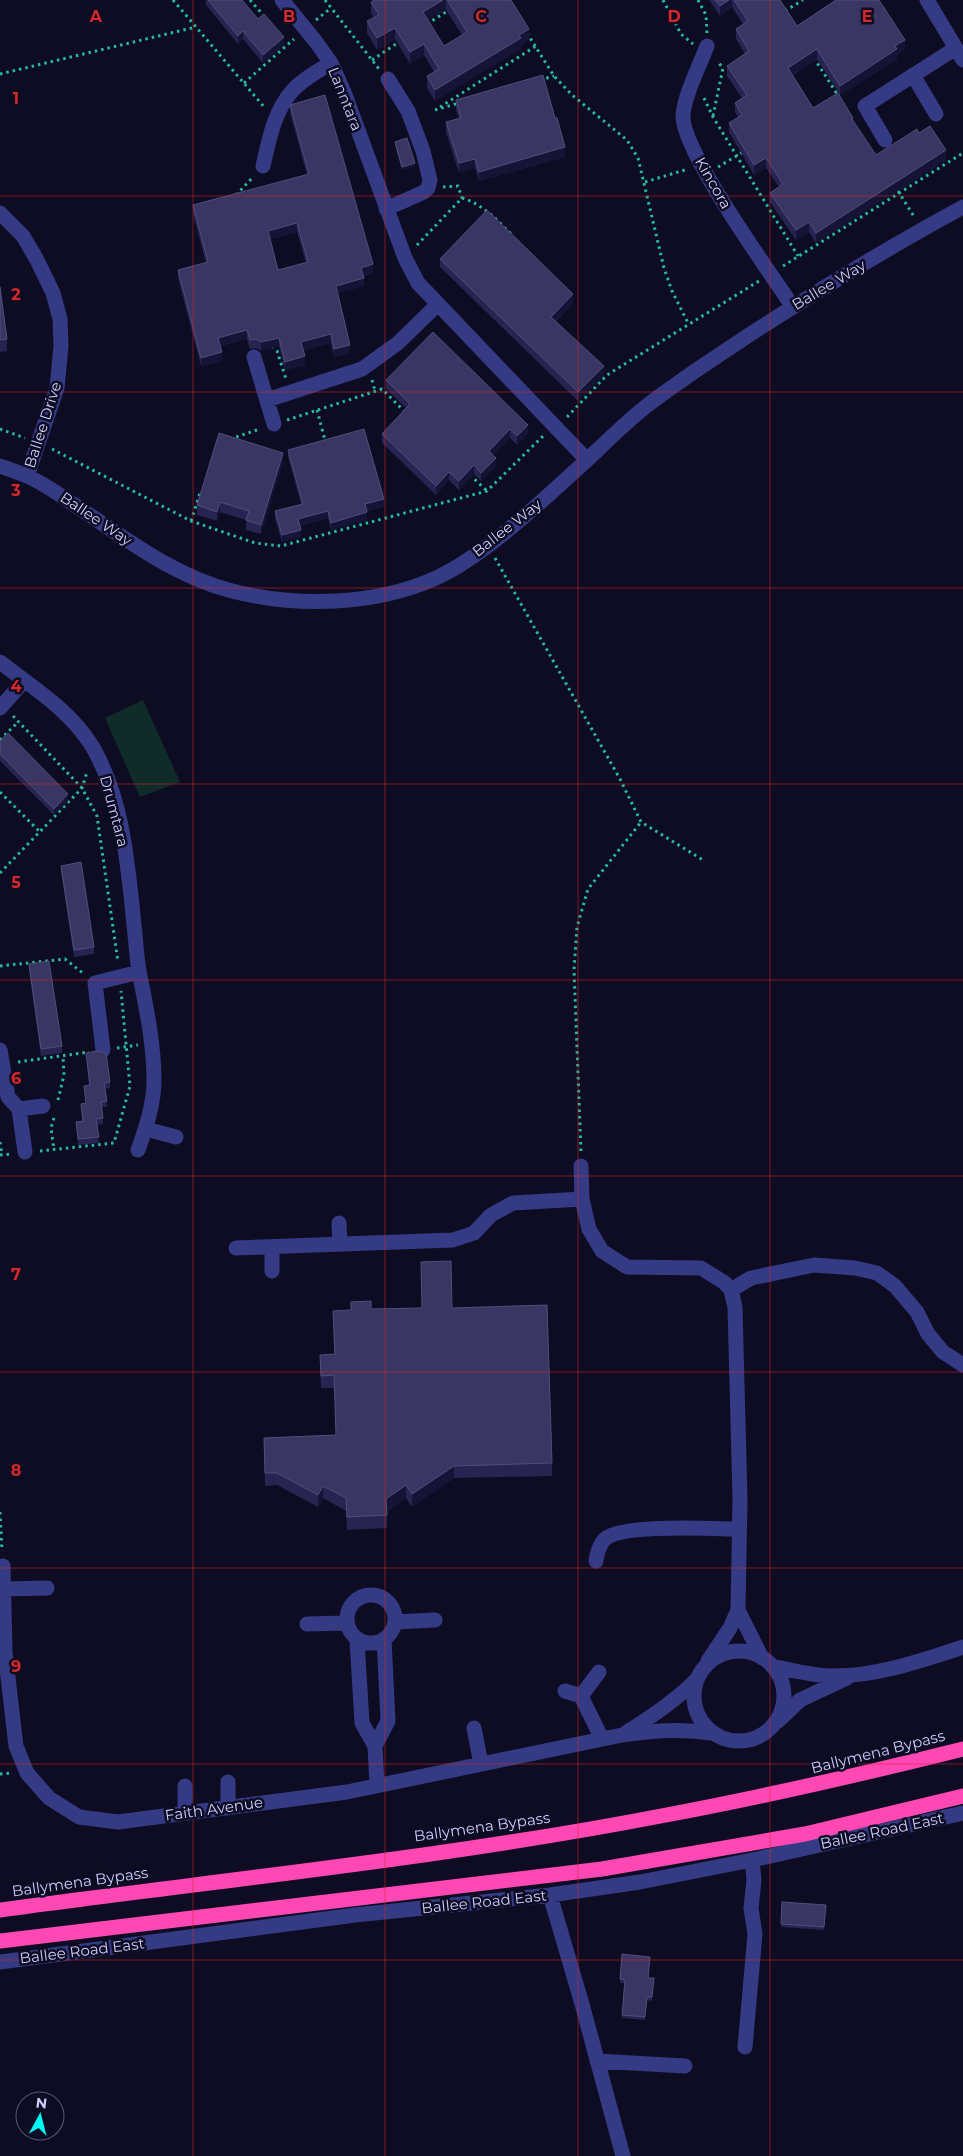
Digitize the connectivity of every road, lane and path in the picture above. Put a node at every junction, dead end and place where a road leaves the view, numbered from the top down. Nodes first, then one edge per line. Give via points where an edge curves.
1 (173, 0) edge
2 (250, 0) edge
3 (282, 0) edge
4 (325, 0) edge
5 (663, 0) edge
6 (698, 0) edge
7 (803, 0) edge
8 (927, 0) edge
9 (457, 5) edge
10 (785, 12) edge
11 (269, 22) edge
12 (426, 25) edge
13 (196, 27) junction
14 (526, 31) edge
15 (282, 37) edge
16 (403, 40) edge
17 (536, 46) junction
18 (706, 50) junction
19 (959, 54) edge
20 (372, 60) junction
21 (331, 63) junction
22 (0, 74) edge
23 (913, 75) junction
24 (554, 76) junction
25 (388, 79) joint
26 (695, 80) junction
27 (536, 81) edge
28 (244, 83) junction
29 (464, 92) junction
30 (837, 94) edge
31 (829, 99) edge
32 (936, 114) dead end
33 (713, 117) junction
34 (275, 120) junction
35 (885, 140) dead end
36 (748, 149) edge
37 (963, 153) edge
38 (737, 156) junction
39 (262, 166) joint
40 (704, 169) junction
41 (645, 182) junction
42 (458, 186) dead end
43 (462, 198) junction
44 (232, 199) edge
45 (963, 207) edge
46 (386, 209) junction
47 (0, 213) edge
48 (518, 241) edge
49 (798, 256) junction
50 (405, 258) junction
51 (771, 274) junction
52 (438, 305) junction
53 (793, 307) junction
54 (689, 325) junction
55 (268, 342) edge
56 (254, 358) dead end
57 (290, 393) junction
58 (267, 400) junction
59 (317, 410) junction
60 (410, 416) edge
61 (298, 417) junction
62 (274, 424) junction
63 (556, 425) junction
64 (0, 429) edge
65 (226, 440) edge
66 (38, 442) junction
67 (327, 447) edge
68 (587, 460) junction
69 (0, 466) edge
70 (466, 470) edge
71 (27, 476) junction
72 (203, 486) edge
73 (486, 491) junction
74 (346, 519) edge
75 (192, 521) junction
76 (349, 528) junction
77 (487, 545) junction
78 (0, 662) edge
79 (24, 681) junction
80 (1, 707) edge
81 (18, 722) junction
82 (0, 740) edge
83 (82, 788) junction
84 (0, 792) edge
85 (641, 822) junction
86 (39, 831) junction
87 (703, 860) dead end
88 (0, 873) edge
89 (0, 966) edge
90 (139, 972) junction
91 (120, 978) junction
92 (95, 983) junction
93 (0, 1050) edge
94 (103, 1050) edge
95 (75, 1054) dead end
96 (18, 1062) dead end
97 (43, 1106) dead end
98 (19, 1109) junction
99 (146, 1129) junction
100 (176, 1137) dead end
101 (0, 1142) edge
102 (138, 1150) dead end
103 (25, 1152) junction
104 (1, 1155) edge
105 (581, 1166) joint
106 (582, 1199) junction
107 (338, 1223) dead end
108 (340, 1244) junction
109 (272, 1247) junction
110 (236, 1248) dead end
111 (272, 1272) dead end
112 (731, 1290) junction
113 (963, 1364) edge
114 (0, 1512) edge
115 (739, 1529) junction
116 (596, 1561) dead end
117 (3, 1566) joint
118 (47, 1588) dead end
119 (4, 1589) junction
120 (738, 1610) junction
121 (435, 1620) dead end
122 (395, 1622) junction
123 (346, 1623) junction
124 (307, 1624) dead end
125 (384, 1639) junction
126 (357, 1640) junction
127 (963, 1647) edge
128 (3, 1652) edge
129 (767, 1662) junction
130 (704, 1666) junction
131 (599, 1672) dead end
132 (853, 1675) junction
133 (696, 1680) junction
134 (565, 1691) dead end
135 (581, 1696) junction
136 (775, 1723) junction
137 (474, 1728) dead end
138 (712, 1733) junction
139 (622, 1735) junction
140 (602, 1739) junction
141 (376, 1746) junction
142 (963, 1750) edge
143 (480, 1764) junction
144 (228, 1782) dead end
145 (377, 1785) junction
146 (185, 1786) dead end
147 (963, 1796) edge
148 (228, 1808) junction
149 (185, 1813) junction
150 (963, 1813) edge
151 (752, 1860) junction
152 (550, 1895) junction
153 (0, 1910) edge
154 (0, 1941) edge
155 (0, 1962) edge
156 (745, 2047) dead end
157 (597, 2061) junction
158 (685, 2066) dead end
159 (623, 2156) edge

1 - 13 path
2 - 11 path
3 - 21 street, Lanntara
4 - 20 path
5 - 18 path via 681,34
6 - 18 path via 706,15
7 - 10 path
8 - 19 street
9 - 12 path
13 - 22 path
13 - 28 path
14 - 17 path
15 - 28 path via 288,44
16 - 20 path
17 - 24 path
17 - 29 path
18 - 26 street, Kincora
18 - 33 path via 723,68
19 - 23 street
20 - 25 path
21 - 34 street via 292,91
21 - 46 street, Lanntara
23 - 32 street
23 - 35 street via 865,106
24 - 27 path
24 - 41 path via 627,140 638,158
25 - 46 street via 413,123 430,180 424,192
26 - 33 path
26 - 40 street, Kincora via 683,120 690,143
28 - 34 path
29 - 29 path via 449,101 435,110 466,102
30 - 31 path
33 - 38 path
34 - 39 street
36 - 38 path
37 - 49 path
38 - 40 path
38 - 49 path
39 - 44 path
40 - 41 path
40 - 51 street, Kincora
41 - 54 path via 664,268
42 - 43 path
43 - 48 path via 490,213
43 - 50 path
45 - 53 street, Ballee Way
46 - 50 street, Lanntara
47 - 66 street, Ballee Drive via 23,236 37,260 53,293 60,319 61,346 56,388
49 - 51 path
50 - 52 street, Lanntara via 418,283
51 - 53 street, Kincora
51 - 54 path
52 - 57 street via 368,365
52 - 63 street, Lanntara
53 - 68 street, Ballee Way via 698,368 642,409
54 - 63 path via 608,375
55 - 57 path via 277,351
56 - 58 street
57 - 58 street
57 - 61 path
58 - 62 street
59 - 60 path via 382,390
59 - 61 path
59 - 67 path
61 - 62 path
62 - 65 path
63 - 68 street, Lanntara
63 - 73 path
64 - 66 path
66 - 71 street, Ballee Drive
66 - 75 path
68 - 77 street, Ballee Way
69 - 71 street, Ballee Way
70 - 73 path
71 - 77 street, Ballee Way via 178,571 223,588 281,601 342,600 412,587 436,578
72 - 75 path
73 - 76 path
74 - 76 path
75 - 76 path via 255,543 281,546
77 - 85 path via 620,779
78 - 79 street, Drumtara
79 - 80 street
79 - 90 street, Drumtara via 74,722 92,746 103,770 122,830
80 - 81 path
81 - 82 path
81 - 83 path
83 - 86 path
83 - 91 path via 98,816
84 - 86 path
85 - 87 path
85 - 105 path via 588,888 577,928 574,970
86 - 88 path
89 - 92 path via 64,959
90 - 91 street
90 - 99 street, Drumtara via 149,1021 153,1067 153,1096
91 - 92 street
91 - 103 path via 130,1086 114,1143
92 - 94 street
93 - 98 street via 8,1098
95 - 96 path
97 - 98 street
98 - 103 street
99 - 100 street
99 - 102 street, Drumtara
101 - 104 path
103 - 104 path
105 - 106 street
106 - 108 street via 513,1203 491,1214 474,1233 453,1240
106 - 112 street via 588,1229 602,1251 627,1267 701,1268
107 - 108 street
108 - 109 street
109 - 110 street
109 - 111 street
112 - 113 street via 751,1278 814,1265 877,1273 895,1286 917,1312 928,1334 943,1352
112 - 115 street via 735,1307
114 - 117 path
115 - 116 street via 663,1535 631,1529 605,1538
115 - 120 street
117 - 119 street, Faith Avenue
118 - 119 street
119 - 128 street, Faith Avenue
120 - 129 street
120 - 130 street via 730,1628
121 - 122 street
122 - 123 street via 388,1602 381,1597 366,1595 353,1602
122 - 125 street
123 - 124 street
123 - 126 street
125 - 126 street via 371,1644
125 - 141 street via 388,1721
126 - 141 street via 362,1723
127 - 132 street via 920,1661
128 - 149 street, Faith Avenue via 16,1746 27,1773 49,1798 79,1817 118,1822
129 - 130 street via 750,1652 738,1651 725,1653
129 - 132 street via 827,1676
129 - 136 street via 779,1676 783,1688 784,1700
130 - 133 street
131 - 135 street
132 - 136 street via 800,1700
133 - 138 street via 693,1694 695,1709 701,1722
133 - 139 street, Faith Avenue via 678,1698
134 - 135 street
135 - 140 street
136 - 138 street via 752,1740 724,1740
137 - 143 street
138 - 139 street, Faith Avenue via 660,1730
139 - 140 street, Faith Avenue
140 - 143 street, Faith Avenue
141 - 145 street
142 - 153 highway, Ballymena Bypass via 794,1790 659,1817 531,1838
143 - 145 street, Faith Avenue
144 - 148 street
145 - 148 street, Faith Avenue
146 - 149 street
147 - 154 highway via 804,1834 602,1869
148 - 149 street, Faith Avenue
150 - 151 street, Ballee Road East
151 - 152 street, Ballee Road East via 640,1882
151 - 156 street via 751,1908 755,1934
152 - 155 street, Ballee Road East via 354,1915
152 - 157 street
157 - 158 street
157 - 159 street

